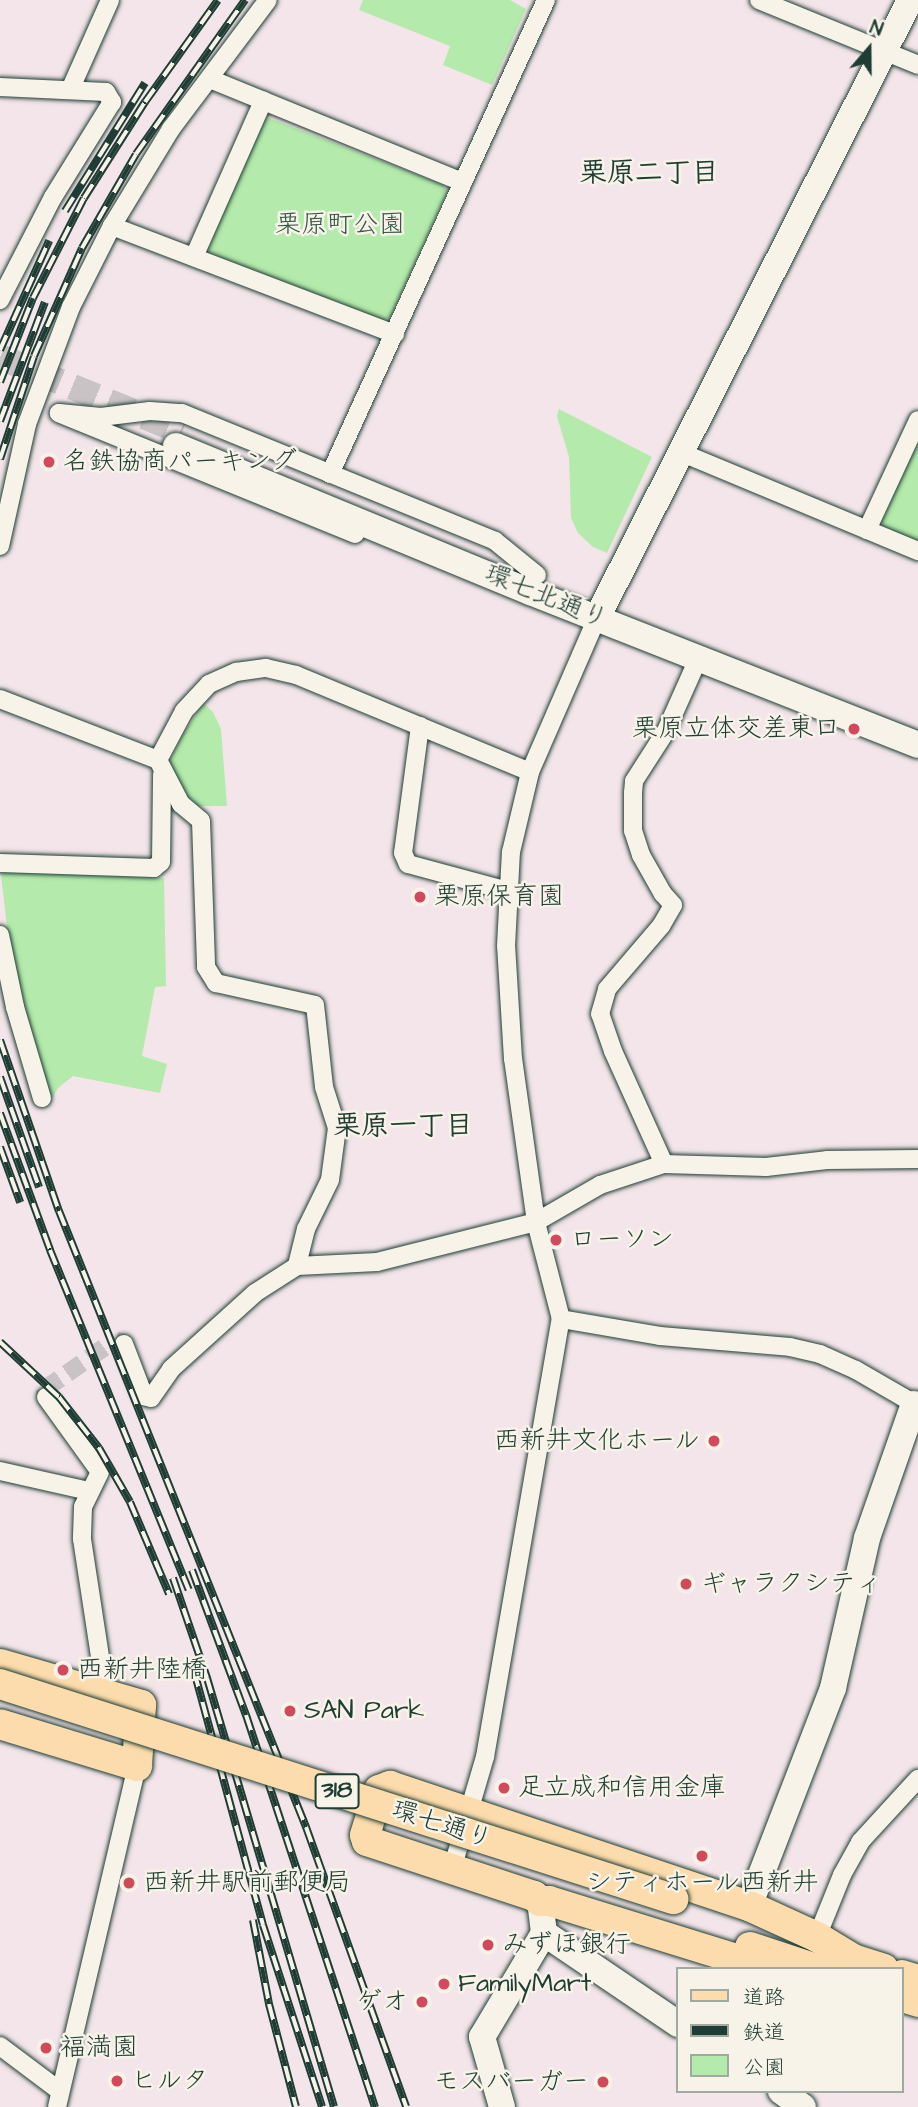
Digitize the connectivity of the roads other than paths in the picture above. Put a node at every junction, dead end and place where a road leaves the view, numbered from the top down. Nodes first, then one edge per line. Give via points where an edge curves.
1 (110, 0) edge
2 (268, 0) edge
3 (546, 0) edge
4 (759, 0) edge
5 (910, 0) edge
6 (884, 52) junction
7 (918, 65) edge
8 (210, 79) junction
9 (0, 87) edge
10 (70, 90) junction
11 (263, 101) junction
12 (463, 182) junction
13 (112, 226) junction
14 (194, 257) junction
15 (0, 300) edge
16 (395, 334) junction
17 (34, 404) junction
18 (59, 413) junction
19 (918, 420) edge
20 (179, 439) tunnel mouth
21 (680, 452) junction
22 (330, 474) junction
23 (867, 530) junction
24 (0, 546) edge
25 (918, 551) edge
26 (533, 583) junction
27 (601, 610) junction
28 (699, 657) junction
29 (0, 699) edge
30 (420, 726) junction
31 (918, 727) edge
32 (918, 745) edge
33 (160, 765) junction
34 (530, 772) junction
35 (0, 863) edge
36 (508, 891) junction
37 (0, 935) edge
38 (42, 1098) dead end
39 (918, 1159) edge
40 (664, 1164) junction
41 (536, 1223) junction
42 (297, 1266) junction
43 (561, 1319) junction
44 (124, 1344) dead end
45 (46, 1397) dead end
46 (917, 1401) edge
47 (0, 1471) edge
48 (89, 1492) junction
49 (0, 1664) edge
50 (0, 1684) edge
51 (106, 1695) junction
52 (0, 1704) edge
53 (0, 1724) edge
54 (137, 1766) junction
55 (918, 1779) edge
56 (469, 1813) junction
57 (452, 1869) junction
58 (540, 1901) junction
59 (749, 1906) junction
60 (670, 1909) junction
61 (544, 1933) junction
62 (817, 1937) junction
63 (855, 1960) junction
64 (733, 1964) edge
65 (755, 1967) edge
66 (811, 1967) edge
67 (878, 1967) edge
68 (676, 2023) edge
69 (0, 2046) edge
70 (59, 2099) edge
71 (502, 2107) edge

1 - 10 street
2 - 8 street
3 - 12 street
4 - 6 street
5 - 6 street
6 - 7 street
6 - 21 street
8 - 11 street
8 - 13 street via 171,129
9 - 10 street
10 - 15 street via 106,92 112,102 53,197
11 - 12 street
11 - 14 street
12 - 16 street
13 - 14 street
13 - 17 street via 71,307
14 - 16 street
16 - 22 street
17 - 18 street
17 - 24 street
18 - 22 street via 102,418 150,411 182,413
18 - 26 street via 476,583
19 - 23 street
20 - 26 street, 環七北通り
21 - 23 street
21 - 27 street
22 - 26 street via 495,541
23 - 25 street
26 - 27 street, 環七北通り
27 - 28 street, 環七北通り
27 - 31 street, 環七北通り
27 - 34 street
28 - 32 street, 環七北通り
28 - 40 street via 666,731 634,781 634,831 641,855 673,905 661,926 620,970 601,1003 600,1014
29 - 33 street
30 - 33 street via 296,676 251,668 223,676 196,696 184,711
30 - 34 street
30 - 36 street via 403,853 408,864
33 - 35 street via 161,862 154,868
33 - 42 street via 181,804 201,821 206,967 216,983 314,1005 324,1087 337,1128 330,1180 306,1229
34 - 36 street via 511,852
36 - 41 street via 507,997 521,1134
37 - 38 street
39 - 40 street via 828,1160 766,1167
40 - 41 street via 600,1185
41 - 42 street via 377,1262
41 - 43 street
42 - 44 street via 255,1293 171,1369 151,1398 144,1396
43 - 46 street via 660,1336 810,1351
43 - 56 street via 485,1757
45 - 48 street via 100,1472
46 - 59 street via 867,1538 833,1688
47 - 48 street
48 - 51 street via 83,1507 82,1539
49 - 51 main road
50 - 60 main road, 環七通り / 318, bridge
51 - 54 main road via 141,1705
52 - 60 main road, 環七通り / 318
53 - 54 main road
54 - 70 street
55 - 62 street via 860,1842
56 - 57 street
56 - 57 main road via 386,1786 380,1788 375,1801 365,1840
56 - 59 main road
57 - 58 main road
58 - 61 street
58 - 64 main road
59 - 62 main road
60 - 63 main road, 環七通り / 318
60 - 66 main road, 環七通り / 318
61 - 68 street
61 - 71 street via 482,2037
62 - 63 main road
63 - 67 main road, 環七通り / 318
64 - 65 main road
69 - 70 street

